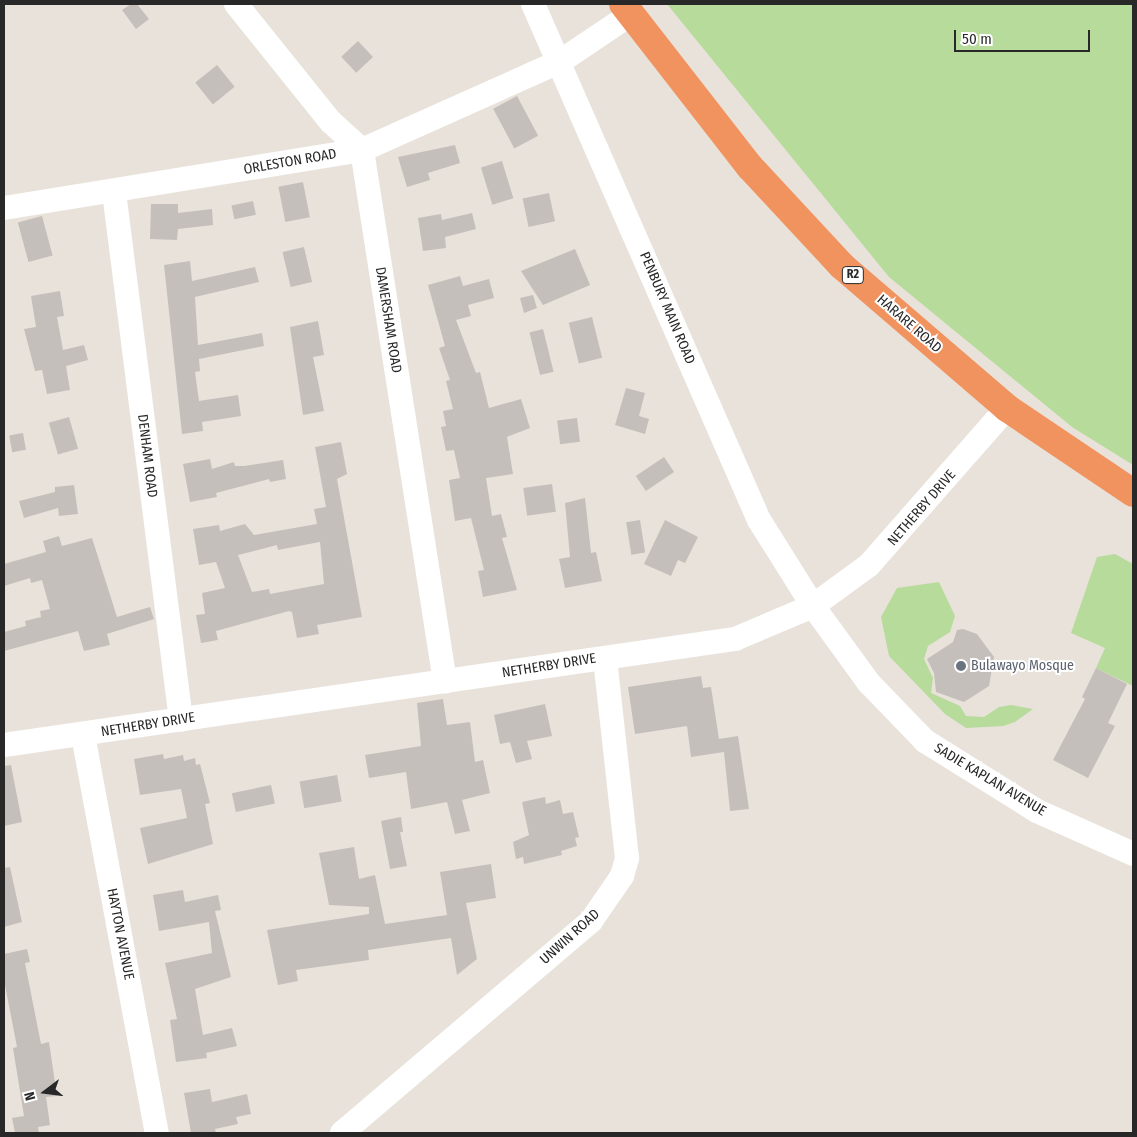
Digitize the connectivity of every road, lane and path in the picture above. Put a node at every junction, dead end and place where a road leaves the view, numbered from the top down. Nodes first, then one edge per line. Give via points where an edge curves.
1 (236, 4) edge
2 (533, 4) edge
3 (627, 9) edge
4 (561, 61) junction
5 (362, 150) junction
6 (114, 192) junction
7 (4, 208) edge
8 (1007, 408) junction
9 (1133, 493) edge
10 (813, 606) junction
11 (604, 658) junction
12 (445, 682) junction
13 (181, 720) junction
14 (84, 735) junction
15 (4, 745) edge
16 (1133, 854) edge
17 (158, 1133) edge
18 (342, 1133) edge

1 - 5 street via 331,122
2 - 4 street, PENBURY MAIN ROAD
3 - 4 street, ORLESTON ROAD
3 - 8 highway, HARARE ROAD / R2 via 750,166 842,266
4 - 5 street, ORLESTON ROAD
4 - 10 street, PENBURY MAIN ROAD via 759,520
5 - 6 street, ORLESTON ROAD
5 - 12 street, DAMERSHAM ROAD
6 - 7 street, ORLESTON ROAD
6 - 13 street, DENHAM ROAD
8 - 9 highway, HARARE ROAD / R2
8 - 10 street, NETHERBY DRIVE via 891,544
10 - 11 street, NETHERBY DRIVE via 735,639
10 - 16 street, SADIE KAPLAN AVENUE via 869,683 925,741 1038,811
11 - 12 street, NETHERBY DRIVE
11 - 18 street, UNWIN ROAD via 628,858 622,876 591,921
12 - 13 street, NETHERBY DRIVE
13 - 14 street, NETHERBY DRIVE
14 - 15 street, NETHERBY DRIVE
14 - 17 street, HAYTON AVENUE

